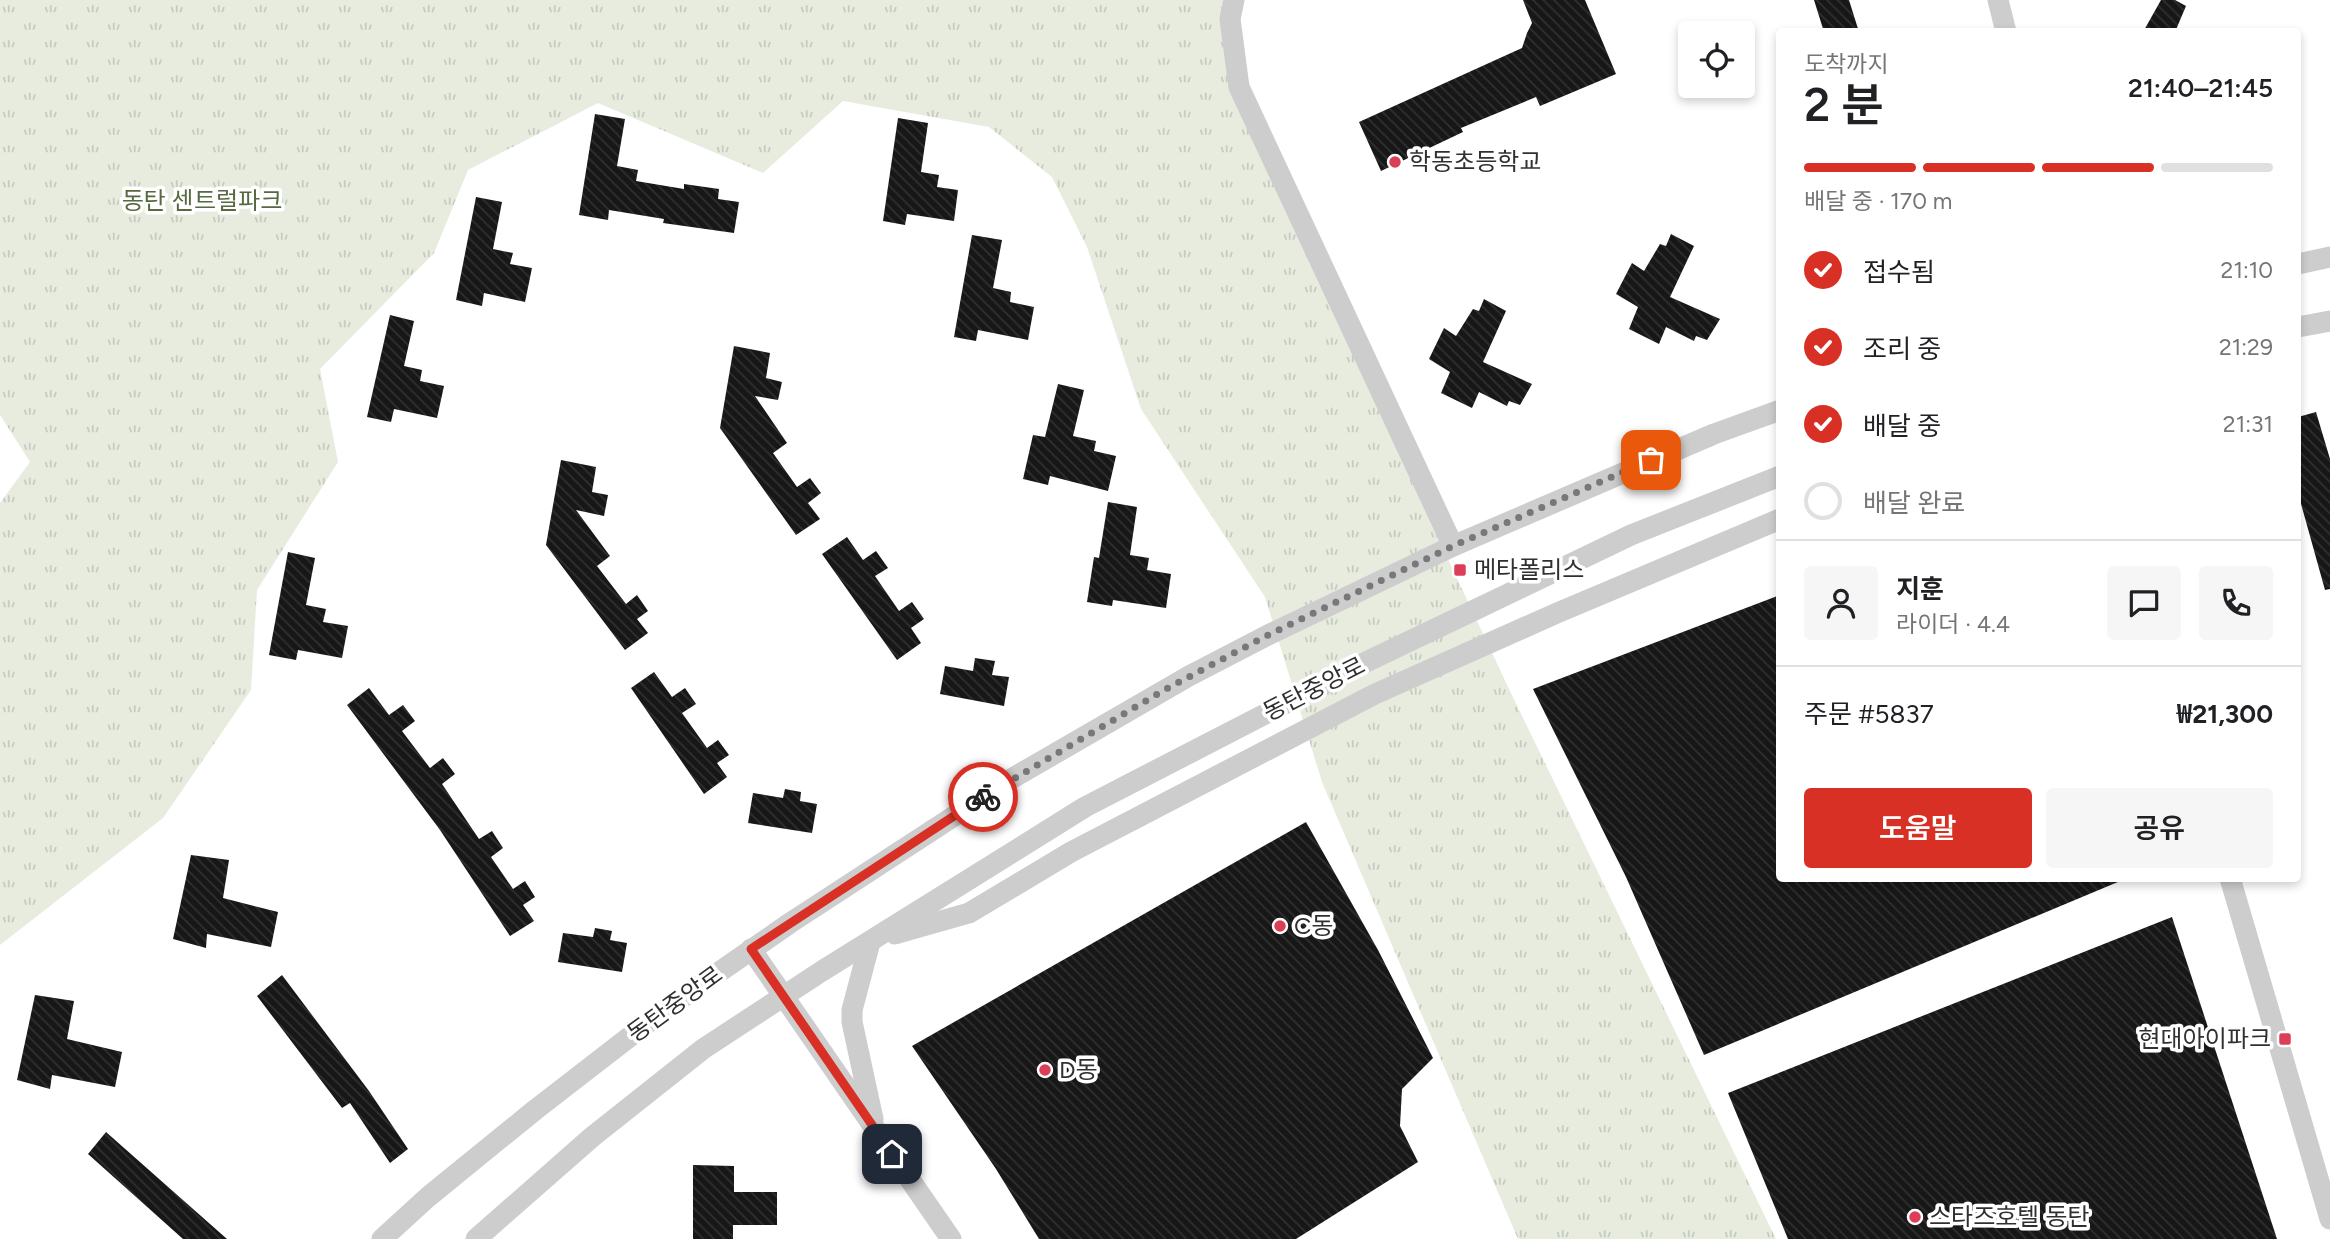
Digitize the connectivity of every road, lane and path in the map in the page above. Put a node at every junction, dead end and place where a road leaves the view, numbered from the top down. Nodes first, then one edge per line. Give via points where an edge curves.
1 (1234, 0) edge
2 (1998, 0) edge
3 (2005, 28) edge
4 (2330, 257) edge
5 (2301, 263) edge
6 (2330, 321) edge
7 (2301, 326) edge
8 (1776, 411) edge
9 (1776, 478) edge
10 (1776, 521) edge
11 (1453, 546) junction
12 (2231, 882) edge
13 (870, 942) junction
14 (751, 949) junction
15 (783, 996) junction
16 (876, 1131) junction
17 (2330, 1219) edge
18 (382, 1239) edge
19 (476, 1239) edge
20 (951, 1239) edge

1 - 11 street via 1230,19 1239,87
2 - 3 street
4 - 5 street
6 - 7 street
8 - 11 street, 동탄중앙로 via 1714,433
9 - 13 street, 동탄중앙로 via 1631,535 1288,702 1085,807
10 - 13 street, 동탄중앙로 via 1376,694 1082,846 969,913
11 - 14 street, 동탄중앙로 via 1189,676 1011,779
12 - 17 street
13 - 15 street, 동탄중앙로
13 - 16 street via 852,1022
14 - 15 street
14 - 18 street, 동탄중앙로 via 535,1110
15 - 16 street
15 - 19 street, 동탄중앙로 via 703,1049
16 - 20 street

